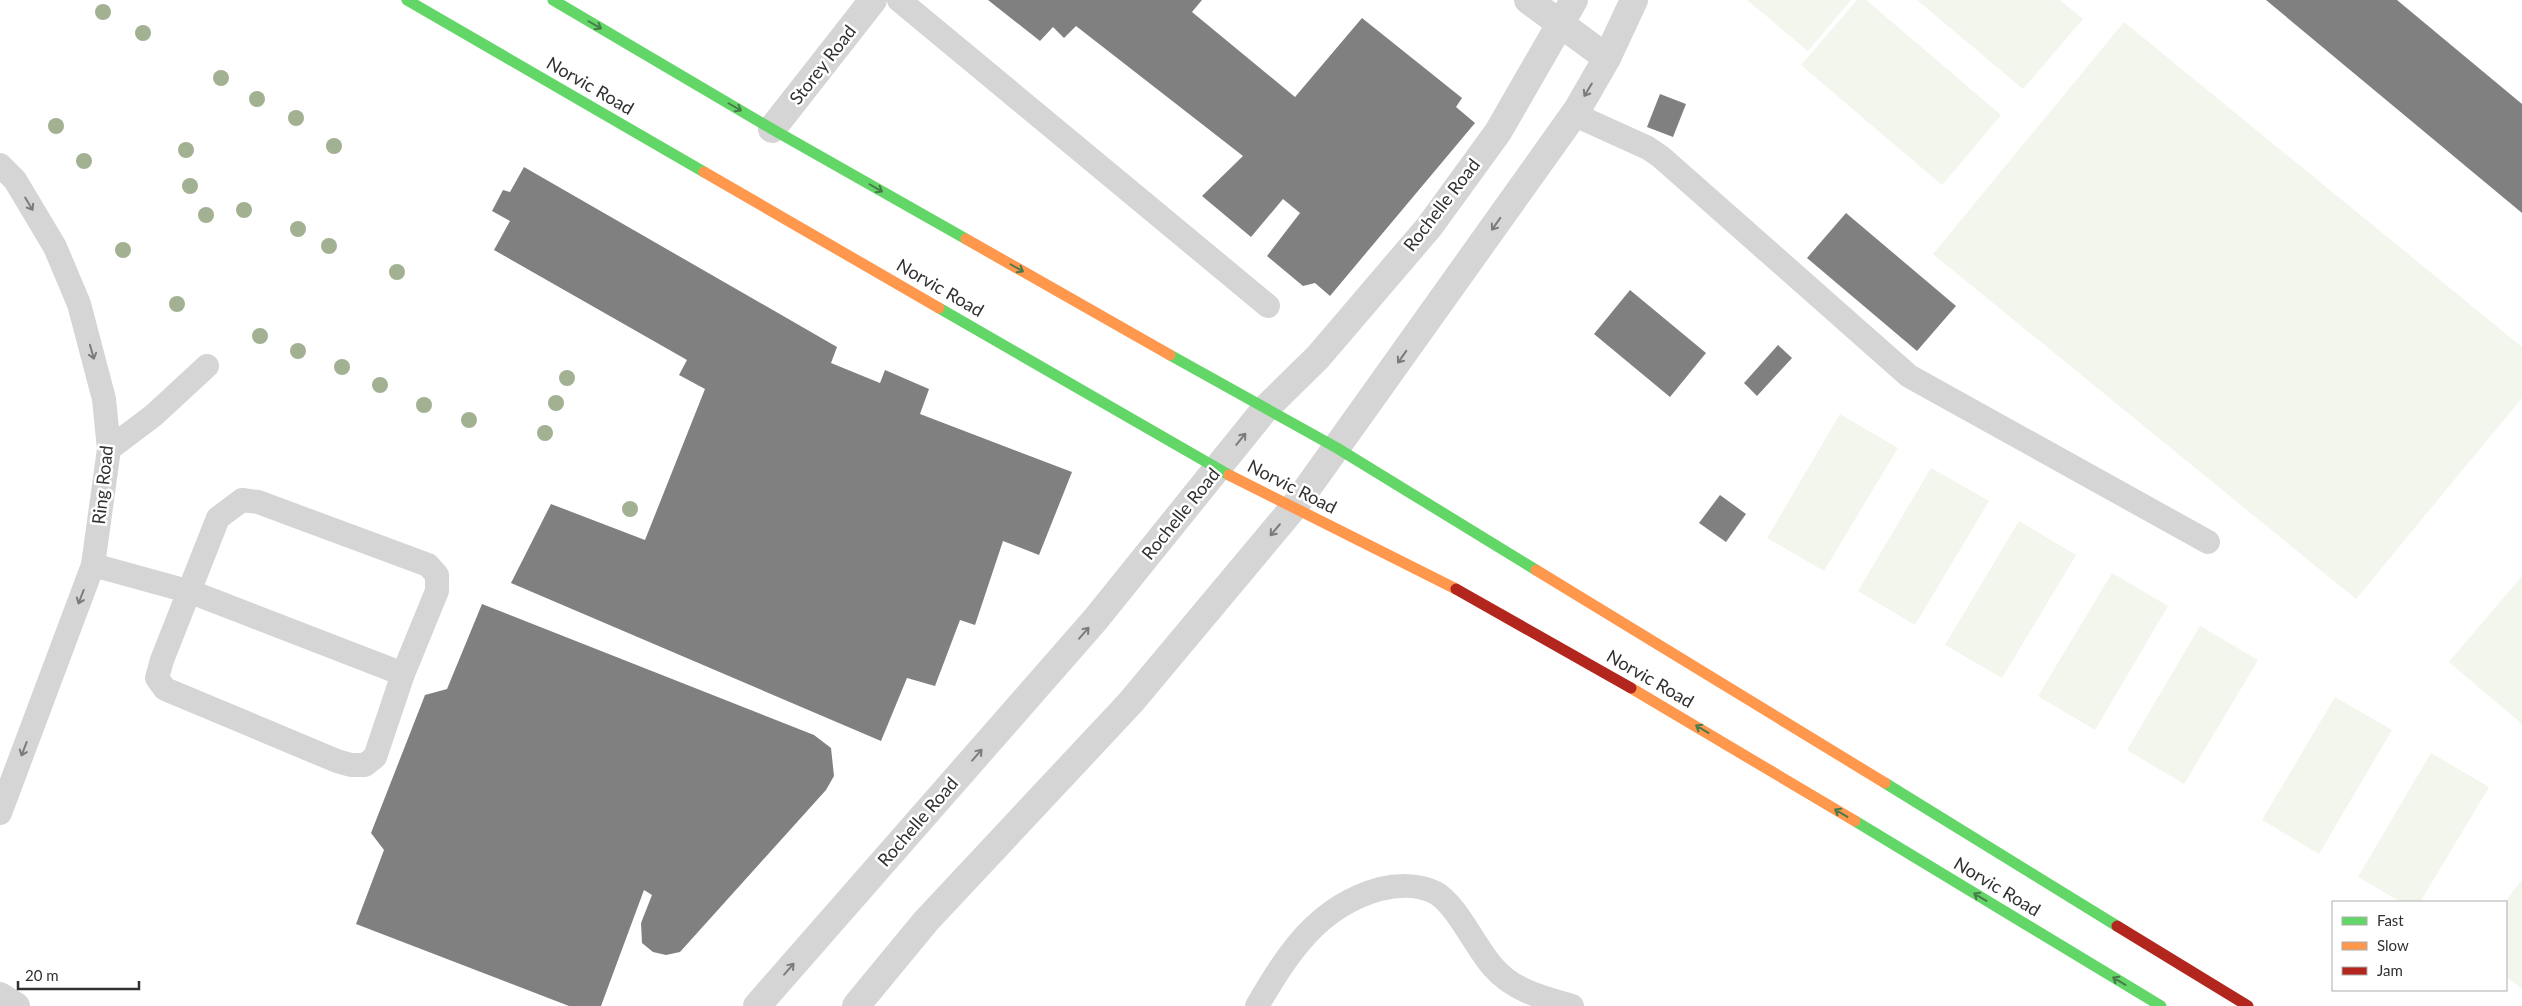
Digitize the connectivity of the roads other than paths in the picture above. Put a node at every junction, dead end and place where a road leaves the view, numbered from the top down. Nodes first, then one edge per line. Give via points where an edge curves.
1 (407, 0) edge
2 (552, 0) edge
3 (873, 0) edge
4 (899, 0) edge
5 (1528, 0) edge
6 (1574, 0) edge
7 (1634, 0) edge
8 (1560, 25) junction
9 (1607, 58) junction
10 (1574, 114) junction
11 (772, 129) junction
12 (0, 165) edge
13 (1268, 306) dead end
14 (207, 366) dead end
15 (1265, 410) junction
16 (1337, 448) junction
17 (109, 449) junction
18 (1217, 469) junction
19 (1294, 507) junction
20 (2208, 542) dead end
21 (93, 565) junction
22 (190, 592) junction
23 (403, 674) junction
24 (0, 812) edge
25 (0, 996) edge
26 (16, 1006) edge
27 (757, 1006) edge
28 (856, 1006) edge
29 (1257, 1006) edge
30 (1572, 1006) edge
31 (2161, 1006) edge
32 (2248, 1006) edge

1 - 18 street, Norvic Road
2 -> 11 street, Norvic Road
3 - 11 street, Storey Road
4 - 13 lane
5 - 8 street
6 - 8 street, Rochelle Road
7 - 9 street
8 - 9 street
8 - 15 street, Rochelle Road via 1498,132 1428,227 1318,357
9 -> 10 street
10 -> 16 street
10 - 20 lane via 1661,157 1909,376
11 -> 15 street, Norvic Road
12 -> 17 lane, Ring Road via 15,180 55,247 79,304 104,399
14 - 17 lane via 154,415
15 - 16 street, Norvic Road
18 -> 15 street, Rochelle Road
16 - 19 street
16 - 32 street, Norvic Road
17 - 21 lane, Ring Road
18 - 19 street, Norvic Road
27 -> 18 street, Rochelle Road via 1095,620
19 -> 28 street via 1131,702 926,921
31 -> 19 street, Norvic Road via 1671,710 1446,584
21 - 22 lane
21 -> 24 lane, Ring Road
22 - 23 lane
22 - 23 lane via 157,678 165,688 337,761 365,765 375,757
22 - 23 lane via 218,518 242,500 258,502 428,565 437,575 437,592
25 - 26 street
29 - 30 lane via 1275,976 1318,920 1360,895 1394,885 1436,893 1455,912 1494,969 1532,994

